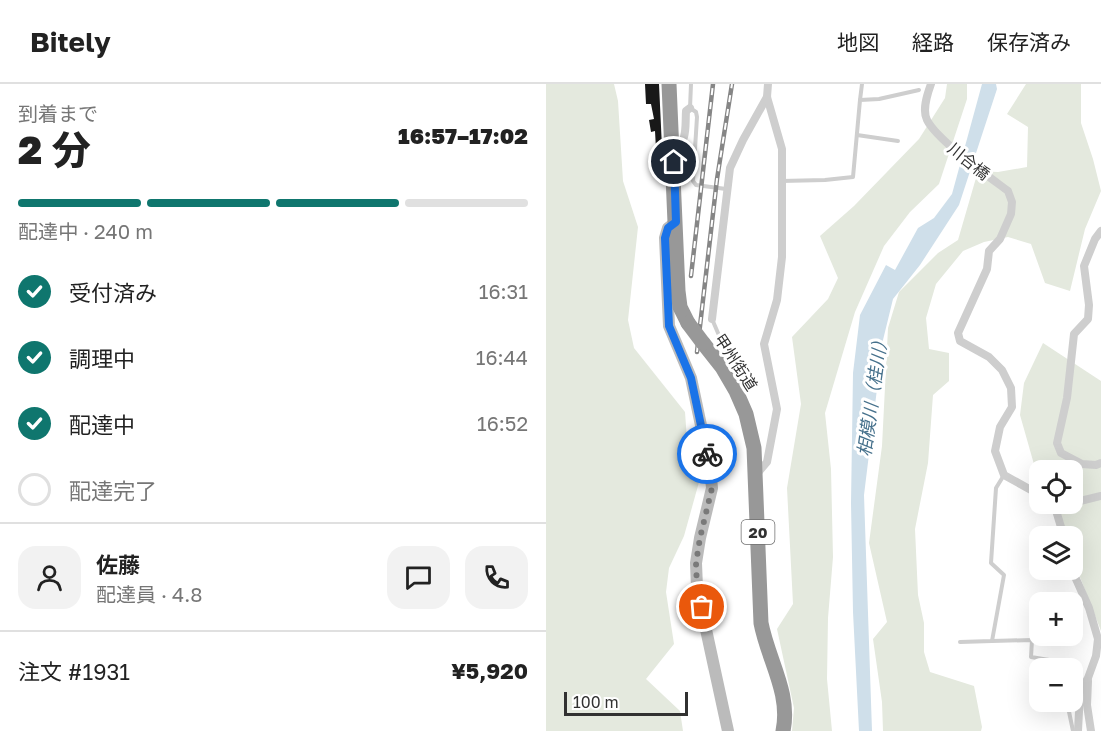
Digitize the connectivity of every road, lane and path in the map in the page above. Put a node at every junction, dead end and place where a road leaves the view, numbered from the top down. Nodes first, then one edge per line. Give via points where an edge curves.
1 (669, 84) edge
2 (691, 84) edge
3 (768, 84) edge
4 (862, 84) edge
5 (931, 84) edge
6 (919, 90) dead end
7 (767, 97) junction
8 (860, 100) junction
9 (690, 108) junction
10 (857, 135) junction
11 (898, 141) dead end
12 (673, 151) junction
13 (781, 181) junction
14 (727, 189) junction
15 (676, 222) junction
16 (1101, 231) edge
17 (712, 319) joint
18 (742, 404) junction
19 (1101, 463) edge
20 (756, 475) junction
21 (1004, 475) junction
22 (1029, 489) edge
23 (1101, 496) edge
24 (1083, 500) edge
25 (1076, 580) edge
26 (992, 641) junction
27 (960, 642) dead end
28 (1037, 658) edge
29 (1088, 678) junction
30 (1069, 712) edge
31 (728, 731) edge
32 (783, 731) edge
33 (1073, 731) edge
34 (1078, 731) edge
35 (1091, 731) edge

1 - 12 highway, 甲州街道 / 20
2 - 9 lane
3 - 7 street
4 - 8 lane
5 - 21 street, 川合橋 via 925,101 926,119 939,136 1008,191 1012,202 1011,214 1000,239 989,251 987,269 958,333 960,340 989,357 1002,370 1011,388 1012,407 1000,427 995,451
6 - 8 lane
7 - 13 street via 782,148
7 - 14 street via 730,168
8 - 10 lane
9 - 12 street via 686,111 685,137
9 - 14 lane via 697,117 693,181 696,185
10 - 11 lane
10 - 13 lane via 853,177
12 - 15 highway, 甲州街道 / 20
13 - 20 street via 782,257 777,300 764,344 777,410 768,462
14 - 17 street
15 - 18 highway, 甲州街道 / 20, bridge via 682,314 730,380
15 - 31 main road via 668,228 665,238 669,326 691,378 710,468 712,488 696,563 697,588
16 - 19 street via 1084,266 1088,319 1074,334 1057,443 1062,453 1082,464
17 - 18 lane via 741,388
18 - 20 highway, 甲州街道 / 20 via 754,448
20 - 32 highway, 甲州街道 / 20 via 761,623 785,702
21 - 22 street
21 - 26 lane via 996,488 991,563 1004,575
23 - 24 street
25 - 29 street via 1098,639
26 - 27 lane
26 - 28 lane via 1032,640 1031,657
29 - 34 street via 1080,692
29 - 35 street
30 - 33 lane

